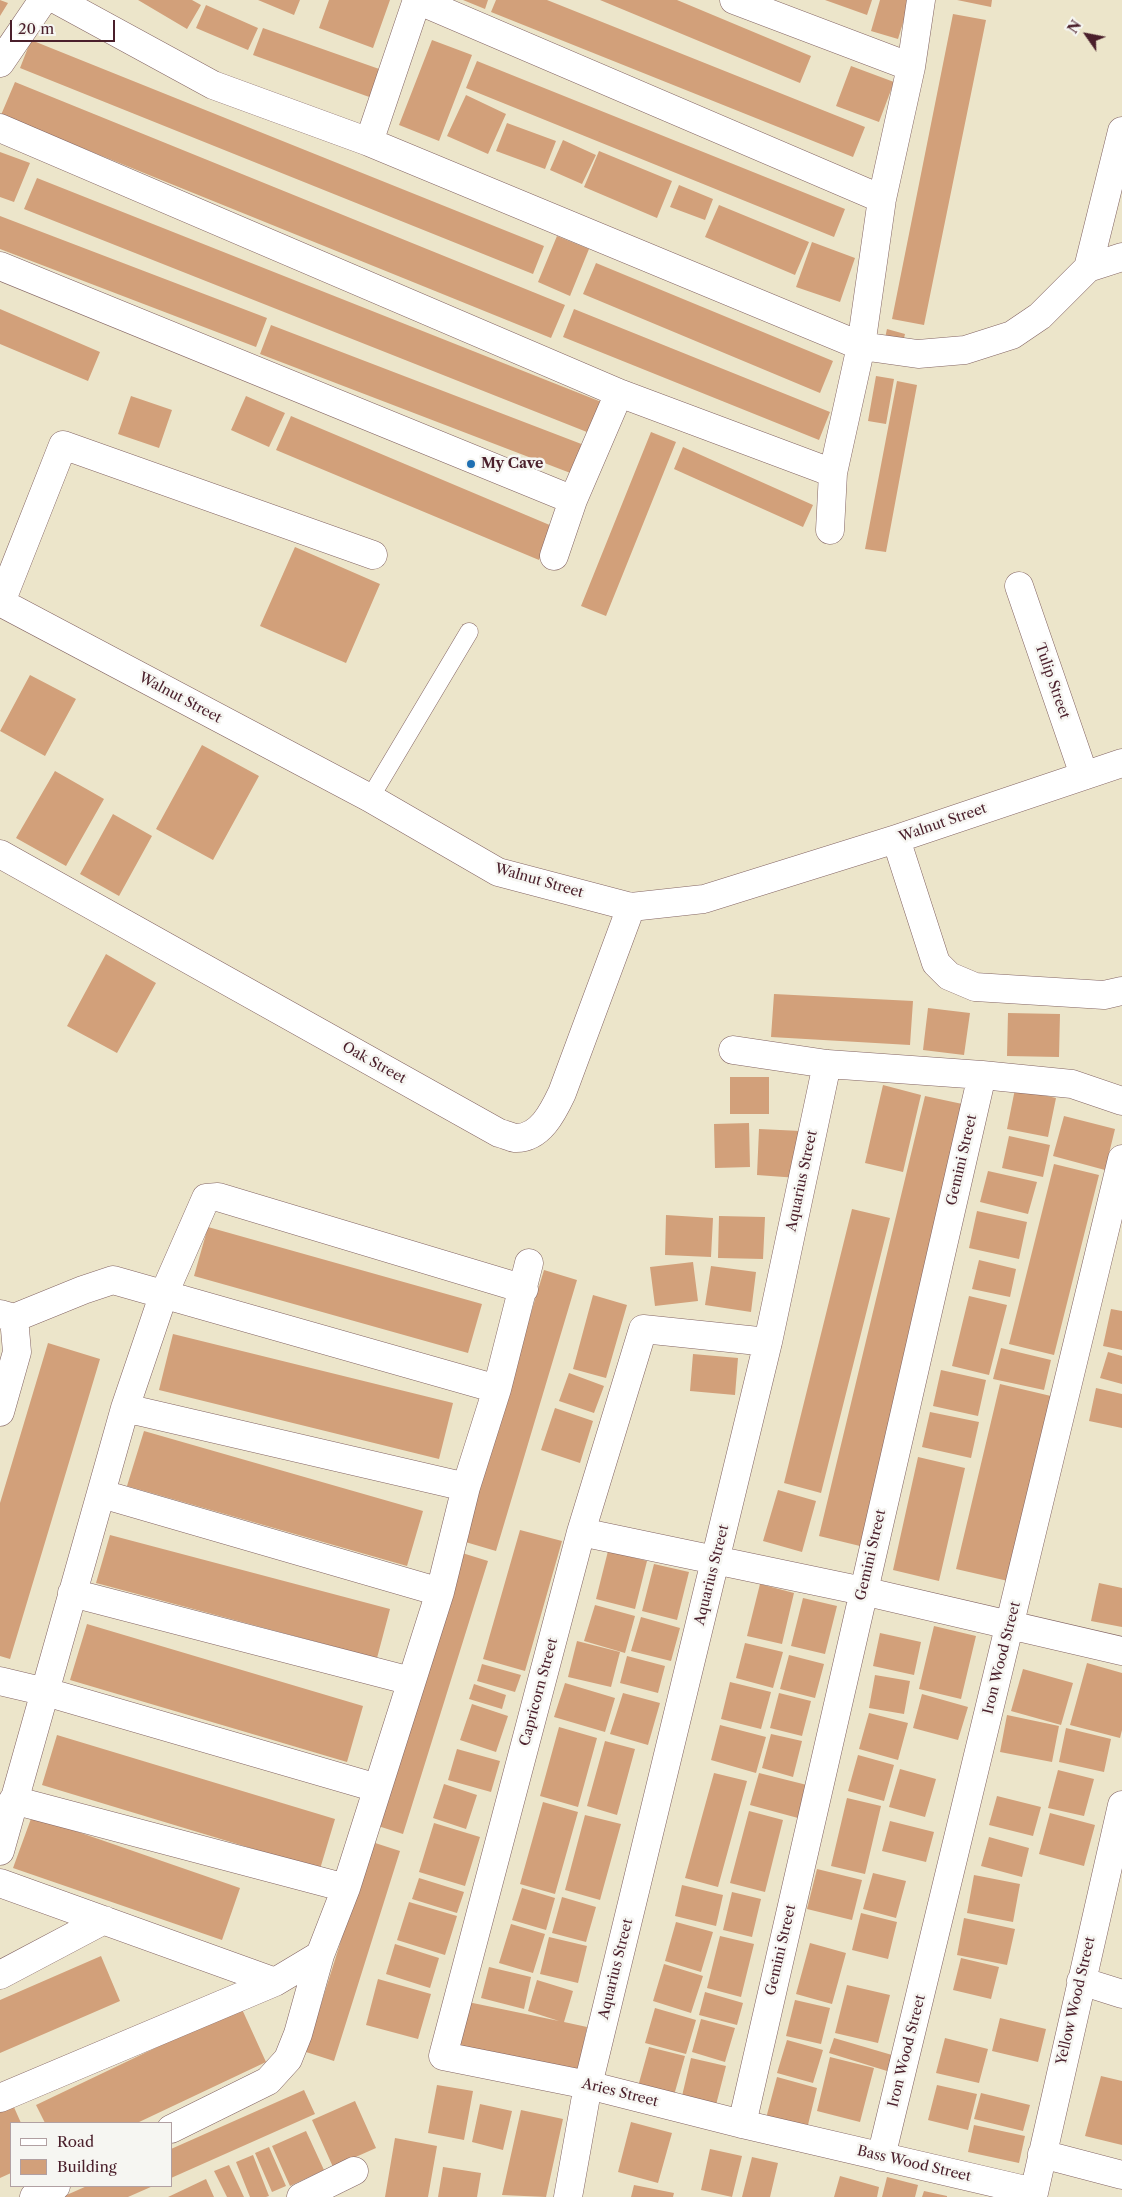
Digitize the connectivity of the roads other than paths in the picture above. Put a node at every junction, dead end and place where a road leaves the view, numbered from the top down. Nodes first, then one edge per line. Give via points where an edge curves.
1 (42, 0) edge
2 (57, 0) edge
3 (417, 0) edge
4 (734, 0) edge
5 (921, 0) edge
6 (0, 63) edge
7 (911, 67) junction
8 (0, 128) edge
9 (1122, 131) edge
10 (368, 142) junction
11 (882, 199) junction
12 (1122, 257) edge
13 (0, 266) edge
14 (1088, 268) junction
15 (861, 346) junction
16 (619, 393) junction
17 (833, 472) junction
18 (572, 500) junction
19 (830, 530) dead end
20 (372, 555) dead end
21 (554, 556) dead end
22 (1019, 586) dead end
23 (0, 602) edge
24 (468, 632) dead end
25 (1122, 763) edge
26 (1084, 775) junction
27 (370, 798) junction
28 (896, 840) junction
29 (0, 854) edge
30 (631, 907) junction
31 (1122, 991) edge
32 (733, 1050) dead end
33 (827, 1064) junction
34 (982, 1075) junction
35 (1122, 1101) edge
36 (1122, 1159) edge
37 (163, 1296) junction
38 (7, 1316) edge
39 (768, 1342) junction
40 (497, 1389) junction
41 (125, 1408) junction
42 (0, 1412) edge
43 (466, 1487) junction
44 (102, 1494) junction
45 (581, 1532) junction
46 (715, 1560) junction
47 (863, 1591) junction
48 (440, 1592) junction
49 (72, 1593) junction
50 (1010, 1626) junction
51 (1122, 1651) edge
52 (0, 1681) edge
53 (411, 1681) junction
54 (46, 1692) junction
55 (377, 1788) junction
56 (13, 1800) junction
57 (1120, 1819) edge
58 (0, 1851) edge
59 (0, 1883) edge
60 (346, 1888) junction
61 (104, 1920) junction
62 (320, 1956) junction
63 (0, 1975) edge
64 (1081, 1981) junction
65 (275, 1982) junction
66 (1122, 1994) edge
67 (444, 2056) joint
68 (588, 2085) junction
69 (0, 2098) edge
70 (742, 2124) junction
71 (172, 2129) edge
72 (795, 2135) joint
73 (1042, 2154) junction
74 (881, 2157) junction
75 (1122, 2175) edge
76 (353, 2184) edge
77 (54, 2187) edge
78 (1033, 2194) edge
79 (34, 2197) edge
80 (301, 2197) edge
81 (568, 2197) edge

1 - 6 street
2 - 10 street via 213,85
3 - 10 street
3 - 11 street
4 - 7 street
5 - 7 street
7 - 11 street
8 - 16 street
9 - 14 street
10 - 15 street
11 - 15 street
12 - 14 street
13 - 18 street
14 - 15 street via 1040,316 1012,335 965,350 918,354
15 - 17 street
16 - 17 street
16 - 18 street
17 - 19 street
18 - 21 street
20 - 23 street via 63,444
22 - 26 street, Tulip Street
23 - 27 street, Walnut Street
24 - 27 lane
25 - 26 street, Walnut Street
26 - 28 street, Walnut Street
27 - 30 street, Walnut Street via 498,872
28 - 30 street, Walnut Street via 704,900
28 - 31 street via 936,963 948,976 975,987 1104,995
29 - 30 street, Oak Street via 499,1133 514,1138 530,1135 550,1119
32 - 33 street
33 - 34 street
33 - 39 street, Aquarius Street
34 - 35 street via 1072,1084
34 - 47 street, Gemini Street
36 - 50 street, Iron Wood Street
37 - 38 street via 113,1280
37 - 40 street
37 - 40 street via 203,1201 209,1197 527,1276
37 - 41 street
38 - 42 street via 17,1352
39 - 45 street, Capricorn Street via 643,1329
39 - 46 street, Aquarius Street
40 - 43 street
41 - 43 street
41 - 44 street
43 - 48 street
44 - 48 street
44 - 49 street
45 - 46 street
45 - 67 street, Capricorn Street
46 - 47 street
46 - 68 street, Aquarius Street
47 - 50 street
47 - 70 street, Gemini Street
48 - 53 street
49 - 53 street
49 - 54 street
50 - 51 street
50 - 74 street, Iron Wood Street
52 - 54 street
53 - 55 street
54 - 55 street
54 - 56 street
55 - 60 street
56 - 58 street
56 - 60 street
57 - 64 street, Yellow Wood Street
59 - 61 street
60 - 62 street
61 - 63 street
61 - 65 street
62 - 65 street
62 - 71 street via 288,2059 268,2081
64 - 66 street
64 - 73 street, Yellow Wood Street
65 - 69 street
67 - 68 street, Aries Street
68 - 70 street, Aries Street
68 - 81 street, Aquarius Street
70 - 72 street, Aries Street
72 - 74 street, Bass Wood Street
73 - 75 street
73 - 78 street, Yellow Wood Street
74 - 78 street, Bass Wood Street
76 - 80 street
77 - 79 street

